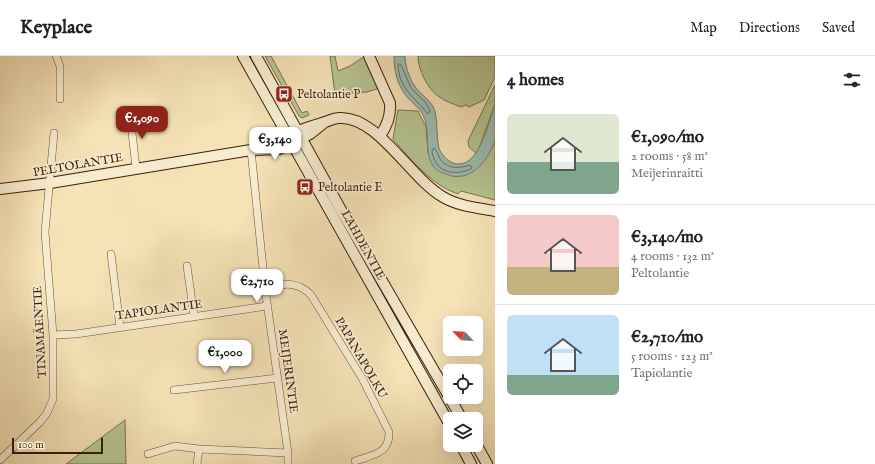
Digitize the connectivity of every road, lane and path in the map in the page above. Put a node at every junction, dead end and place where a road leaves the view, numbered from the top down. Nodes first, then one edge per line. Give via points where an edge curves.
1 (56, 56) edge
2 (243, 56) edge
3 (256, 56) edge
4 (369, 56) edge
5 (60, 100) dead end
6 (130, 115) dead end
7 (54, 133) dead end
8 (300, 134) junction
9 (380, 136) junction
10 (289, 139) junction
11 (253, 150) junction
12 (136, 168) junction
13 (50, 184) junction
14 (0, 189) edge
15 (495, 211) edge
16 (111, 254) dead end
17 (187, 266) dead end
18 (265, 288) junction
19 (267, 306) junction
20 (194, 316) junction
21 (120, 327) junction
22 (53, 336) junction
23 (278, 378) junction
24 (174, 390) dead end
25 (458, 412) edge
26 (443, 413) edge
27 (199, 450) junction
28 (288, 452) junction
29 (465, 452) edge
30 (480, 452) edge
31 (148, 454) dead end
32 (0, 460) edge
33 (355, 461) dead end
34 (197, 464) edge
35 (288, 464) edge
36 (471, 464) edge
37 (487, 464) edge

1 - 5 street via 60,66
2 - 10 main road, LAHDENTIE
3 - 8 main road, LAHDENTIE
4 - 9 main road via 390,103 388,122
6 - 12 street
7 - 13 street, TINAMÄENTIE
8 - 9 main road, PELTOLANTIE via 340,118 365,124
8 - 10 main road, PELTOLANTIE
8 - 25 main road, LAHDENTIE
9 - 15 main road, PELTOLANTIE via 424,183 444,198
10 - 11 main road, PELTOLANTIE via 271,150
10 - 26 main road, LAHDENTIE
11 - 12 main road, PELTOLANTIE
11 - 18 street, MEIJERINTIE
12 - 13 main road, PELTOLANTIE
13 - 14 main road, PELTOLANTIE
13 - 22 street, TINAMÄENTIE via 45,232
16 - 21 street
17 - 20 street
18 - 19 street, MEIJERINTIE
18 - 33 street, PAPANAPOLKU via 289,283 305,289 362,378 389,432 390,439 383,451
19 - 20 street, TAPIOLANTIE
19 - 23 street, MEIJERINTIE
20 - 21 street, TAPIOLANTIE
21 - 22 street, TAPIOLANTIE
22 - 32 street, TINAMÄENTIE via 53,399 40,422
23 - 24 street
23 - 28 street, MEIJERINTIE
27 - 28 street
27 - 31 street via 174,446
27 - 34 street
28 - 35 street, MEIJERINTIE
29 - 36 main road
30 - 37 main road

